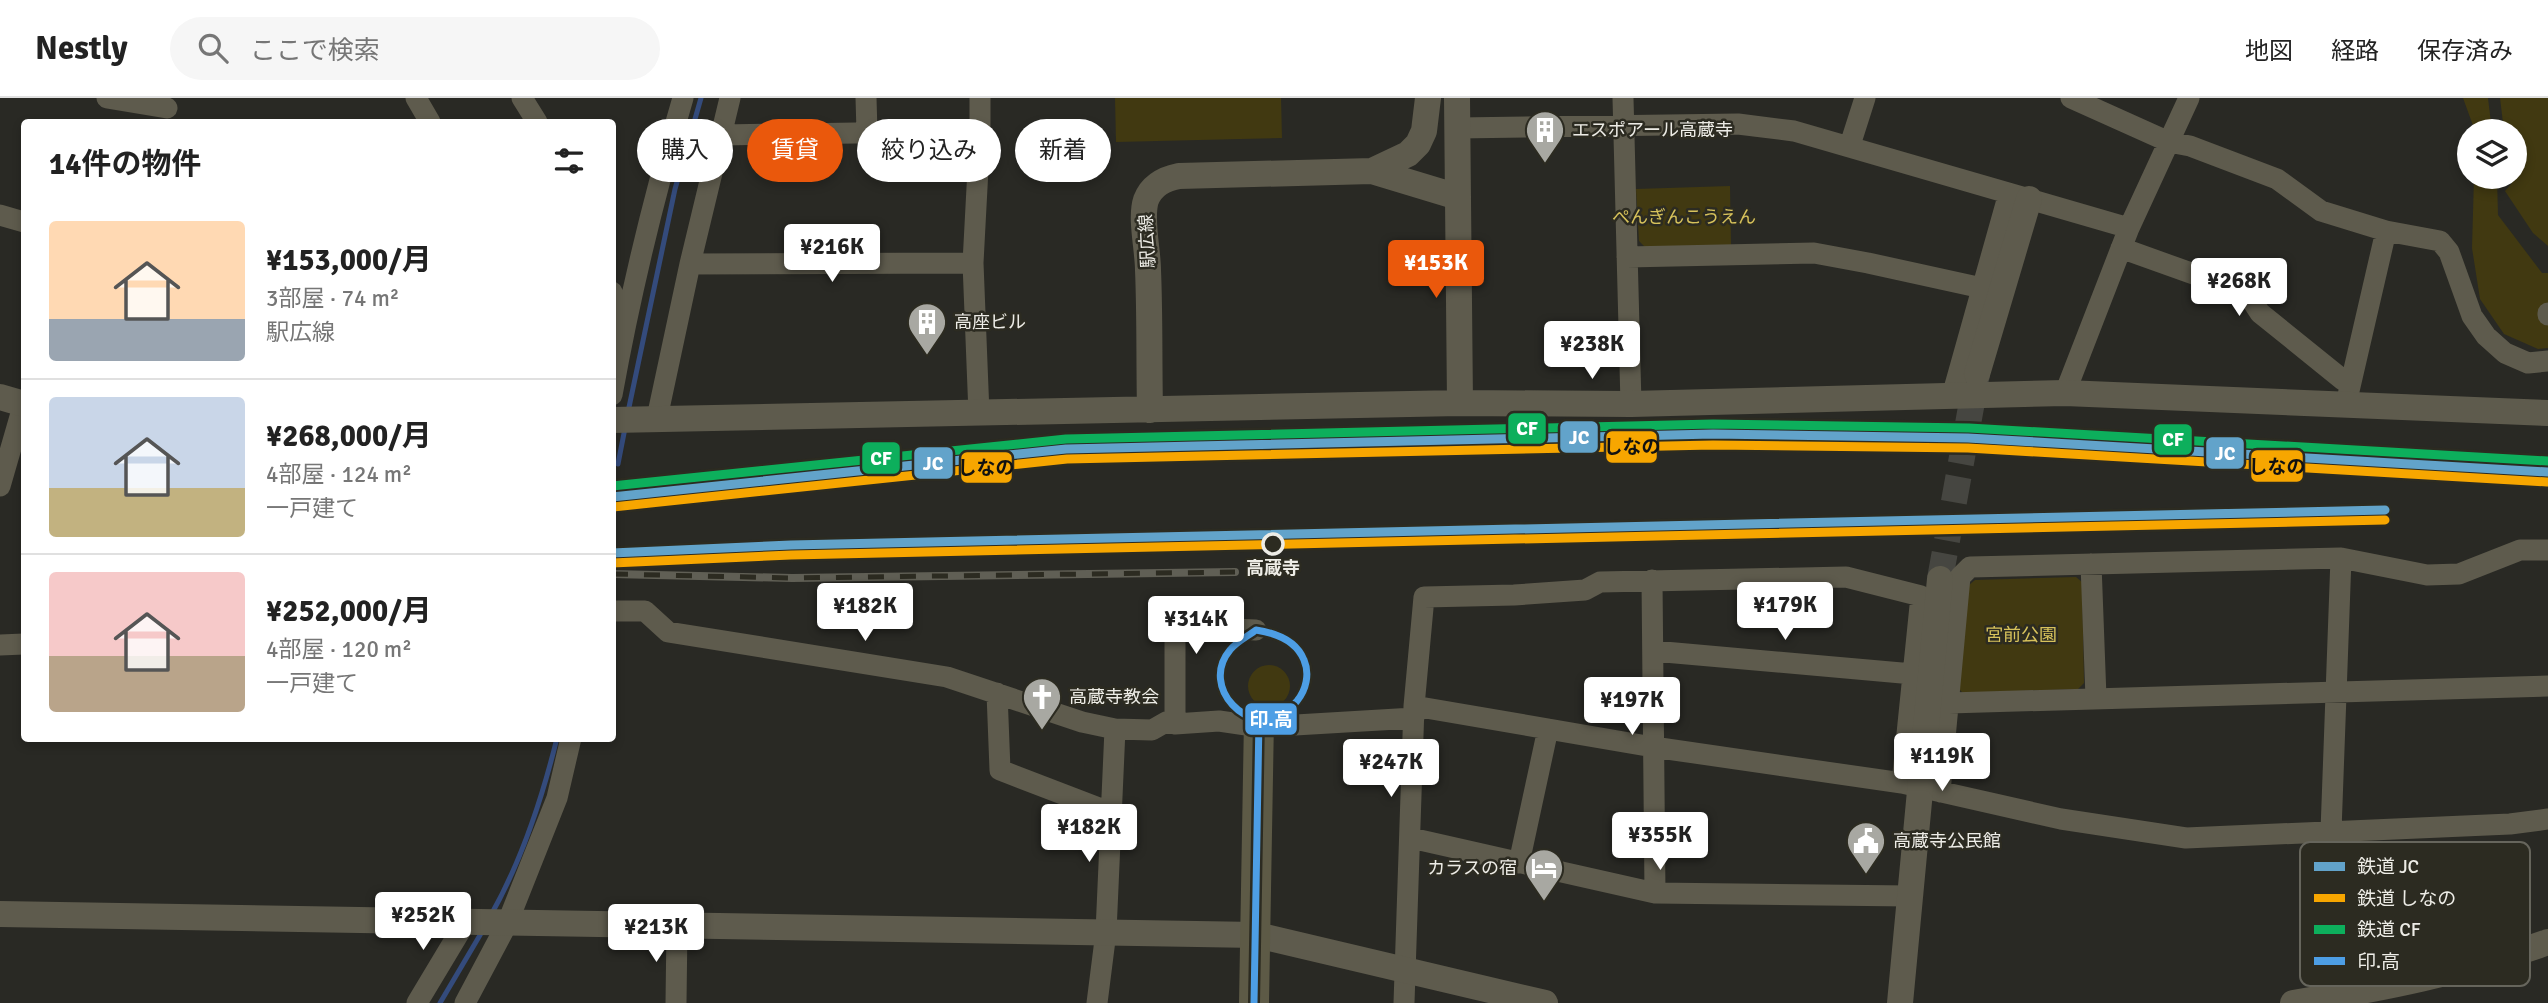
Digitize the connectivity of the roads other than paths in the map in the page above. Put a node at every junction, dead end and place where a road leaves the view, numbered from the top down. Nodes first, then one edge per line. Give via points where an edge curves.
1 (107, 98) edge
2 (416, 98) edge
3 (522, 98) edge
4 (683, 98) edge
5 (730, 98) edge
6 (866, 98) edge
7 (980, 98) edge
8 (1428, 98) edge
9 (1457, 98) edge
10 (1623, 98) edge
11 (1865, 98) edge
12 (2070, 98) edge
13 (2189, 98) edge
14 (167, 109) edge
15 (428, 119) edge
16 (535, 119) edge
17 (725, 119) edge
18 (867, 119) edge
19 (980, 119) edge
20 (1624, 124) junction
21 (1458, 128) junction
22 (857, 132) edge
23 (733, 135) edge
24 (2169, 142) junction
25 (1850, 145) junction
26 (1372, 171) junction
27 (711, 182) edge
28 (977, 182) edge
29 (2019, 196) junction
30 (1458, 197) junction
31 (0, 215) edge
32 (21, 221) edge
33 (2129, 228) junction
34 (2386, 231) junction
35 (2121, 248) junction
36 (1628, 257) junction
37 (973, 263) junction
38 (691, 264) junction
39 (1982, 288) junction
40 (616, 303) edge
41 (624, 326) junction
42 (2548, 361) edge
43 (1977, 374) tunnel mouth
44 (2065, 393) junction
45 (2348, 393) junction
46 (1952, 396) junction
47 (0, 397) edge
48 (21, 402) edge
49 (1460, 403) junction
50 (1631, 404) junction
51 (1150, 410) junction
52 (21, 413) edge
53 (2548, 413) edge
54 (979, 414) junction
55 (627, 415) edge
56 (0, 486) edge
57 (2548, 550) edge
58 (2341, 558) junction
59 (2091, 565) junction
60 (1940, 579) tunnel mouth
61 (1652, 580) junction
62 (616, 611) edge
63 (1256, 630) dead end
64 (21, 644) edge
65 (0, 645) edge
66 (1653, 650) junction
67 (1913, 674) junction
68 (2548, 686) edge
69 (2337, 691) junction
70 (997, 693) junction
71 (2096, 698) junction
72 (1949, 703) junction
73 (1414, 712) junction
74 (1259, 723) junction
75 (1175, 724) junction
76 (1115, 729) junction
77 (1548, 729) junction
78 (570, 742) edge
79 (1653, 747) junction
80 (1920, 787) junction
81 (1112, 813) junction
82 (2548, 819) edge
83 (2331, 831) junction
84 (1411, 838) junction
85 (2332, 842) edge
86 (1519, 863) junction
87 (1655, 893) junction
88 (1910, 896) junction
89 (0, 914) edge
90 (465, 923) junction
91 (508, 924) junction
92 (677, 925) junction
93 (1106, 932) junction
94 (1256, 935) junction
95 (2548, 942) edge
96 (2530, 948) edge
97 (1405, 971) junction
98 (2398, 986) edge
99 (2347, 999) edge
100 (418, 1003) edge
101 (465, 1003) edge
102 (676, 1003) edge
103 (1097, 1003) edge
104 (1254, 1003) edge
105 (1405, 1003) edge
106 (1545, 1003) edge
107 (1900, 1003) edge
108 (2293, 1003) edge

1 - 14 street
2 - 15 street
3 - 16 street
4 - 41 street
5 - 17 street
6 - 18 street
7 - 19 street
8 - 26 street, 駅広線 via 1418,144 1408,154
9 - 21 street
10 - 20 street
11 - 25 street
12 - 24 street
13 - 24 street
20 - 21 street
20 - 25 street via 1738,124
20 - 36 street
21 - 30 street
22 - 23 street
24 - 33 street
24 - 34 street via 2277,179 2321,211
25 - 29 street
26 - 30 street
26 - 51 street, 駅広線 via 1179,176 1156,185 1145,203 1144,216
27 - 38 street
28 - 37 street
29 - 33 street
29 - 39 street
29 - 43 street
30 - 49 street
31 - 32 street
33 - 35 street
34 - 42 street via 2440,242 2449,252 2472,316 2486,336 2505,353 2528,363
34 - 45 street
35 - 44 street
35 - 45 street via 2247,293 2260,313 2343,380
36 - 39 street via 1814,253
36 - 50 street
37 - 38 street
37 - 54 street
38 - 55 street
39 - 46 street
40 - 41 street
41 - 55 street
44 - 45 street
44 - 46 street
45 - 53 street
46 - 50 street
47 - 48 street
49 - 50 street
49 - 51 street
51 - 54 street
52 - 56 street
54 - 55 street
57 - 58 street via 2520,550 2459,574 2427,575
58 - 59 street
58 - 69 street
59 - 71 street
59 - 72 street via 1970,567 1960,577
60 - 80 street
61 - 66 street
61 - 67 street via 1846,578 1921,596
61 - 73 street via 1600,582 1585,590 1424,597
62 - 70 street via 645,611 668,632 947,677
63 - 75 street via 1186,627 1175,637
64 - 65 street
66 - 67 street
66 - 79 street
67 - 80 street
68 - 69 street
69 - 71 street
69 - 83 street
70 - 76 street
70 - 81 street via 1000,770
71 - 72 street
72 - 80 street
73 - 74 street
73 - 77 street
73 - 84 street
74 - 75 street
74 - 94 main road
75 - 76 street via 1166,722 1152,730
76 - 81 street
77 - 79 street
77 - 86 street
78 - 91 street via 557,798
79 - 80 street
79 - 87 street
80 - 83 street via 2061,820 2186,838
80 - 88 street
81 - 93 street
82 - 83 street
83 - 85 street
84 - 86 street
84 - 97 street
86 - 87 street
87 - 88 street
88 - 107 street
89 - 90 street
90 - 91 street
90 - 100 street
91 - 92 street
91 - 101 street
92 - 93 street
92 - 102 street
93 - 94 street
93 - 103 street
94 - 97 street
94 - 104 main road
95 - 96 street
97 - 105 street
97 - 106 street
98 - 99 street
99 - 108 street

